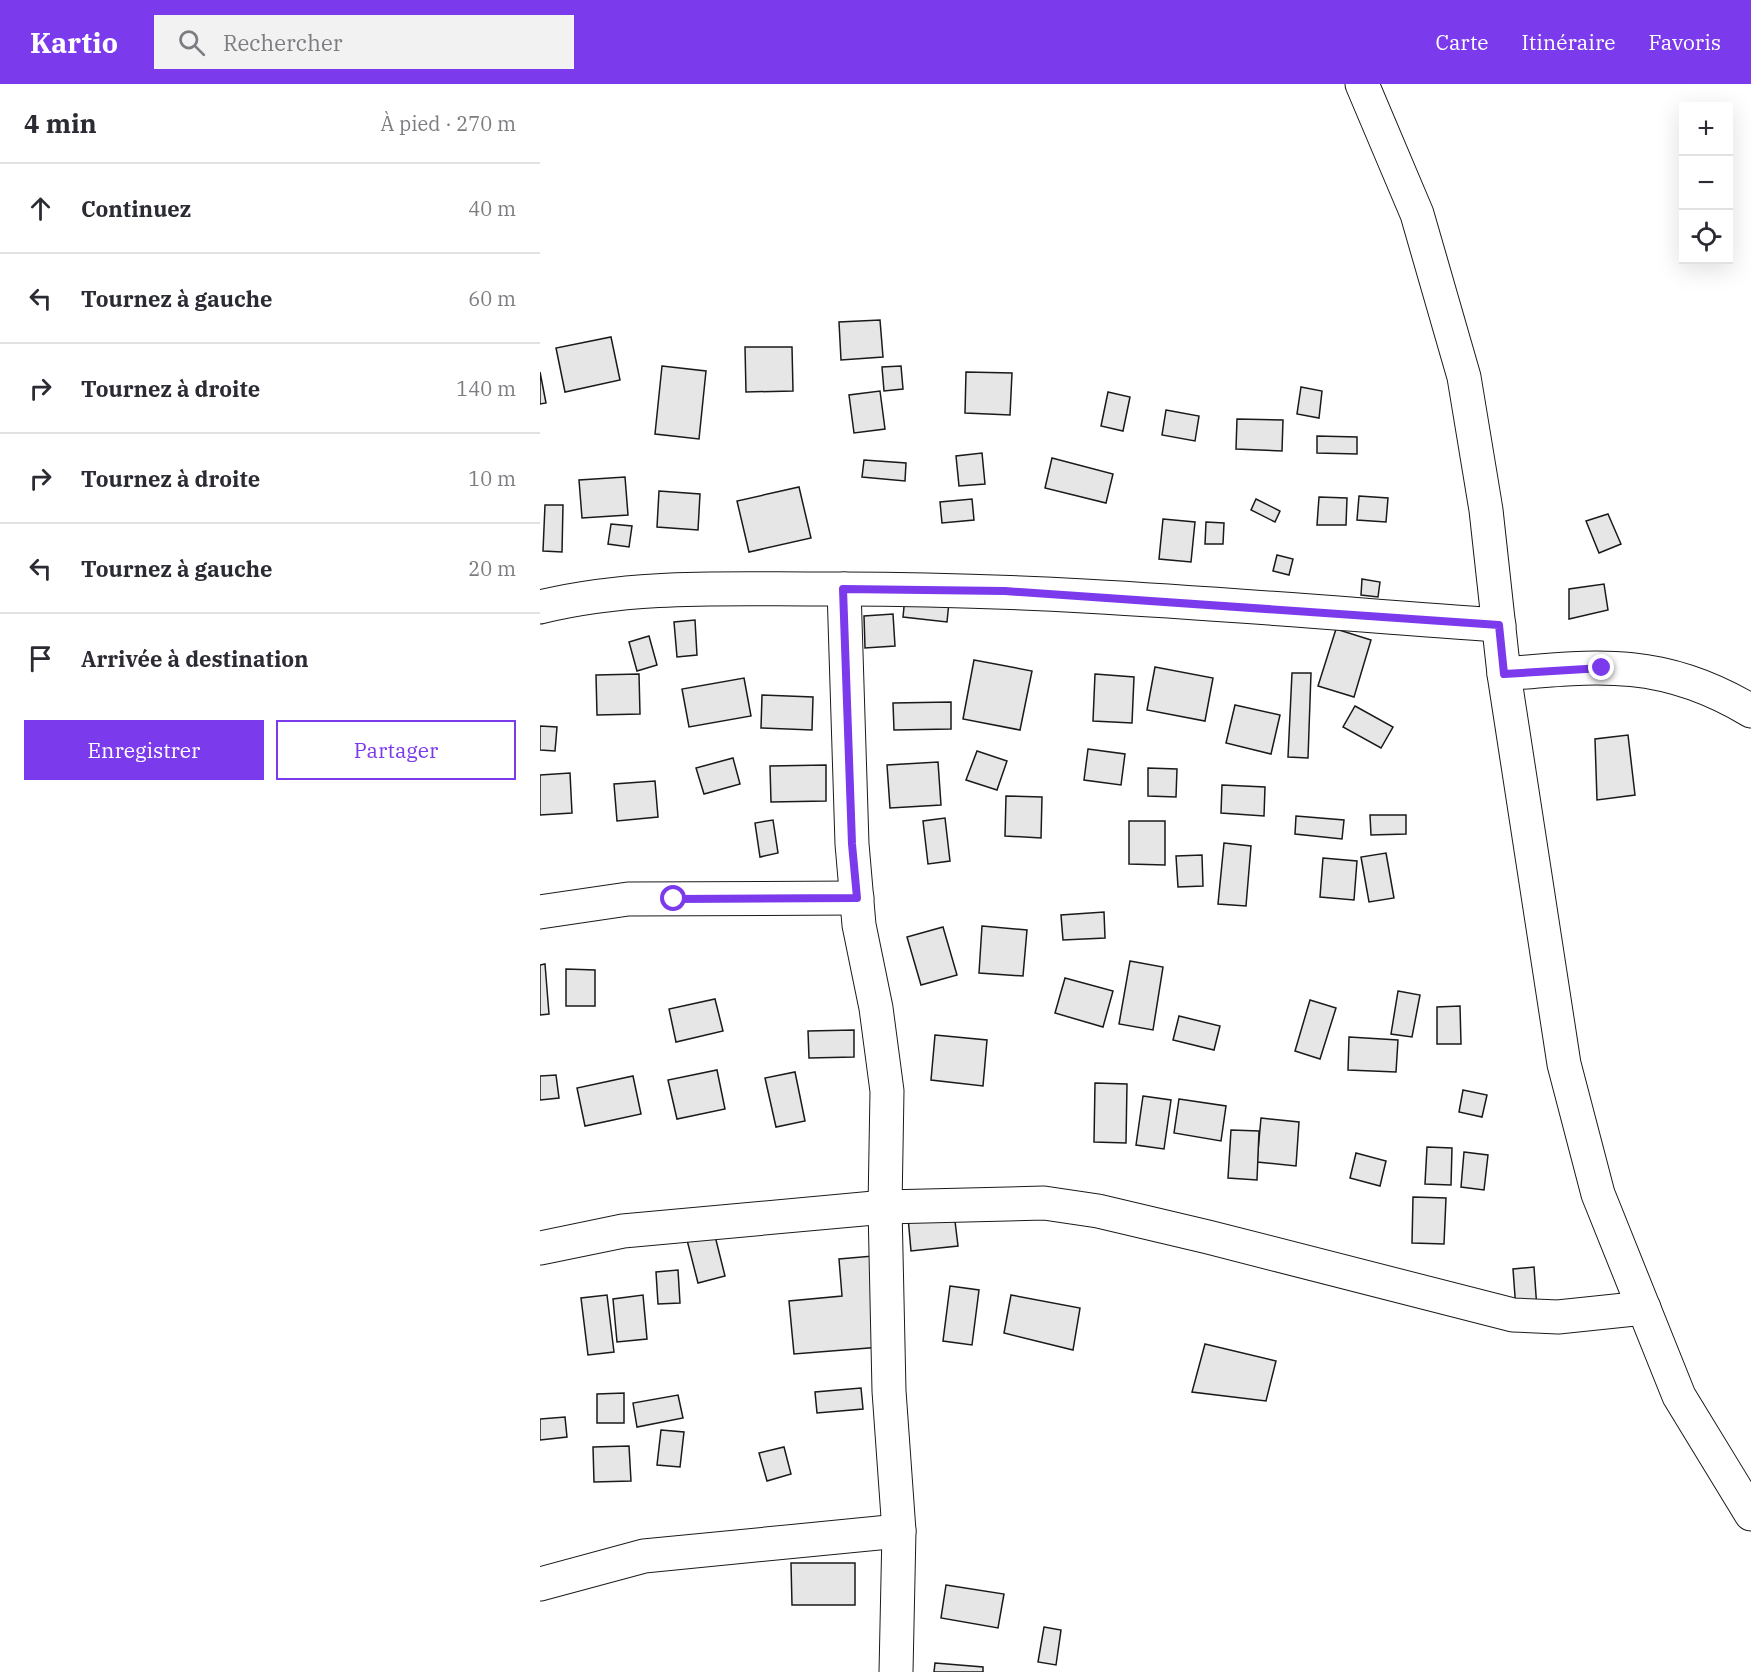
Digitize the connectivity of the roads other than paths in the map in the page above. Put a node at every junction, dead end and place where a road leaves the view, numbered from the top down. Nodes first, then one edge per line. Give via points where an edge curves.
1 (1362, 84) edge
2 (843, 589) junction
3 (540, 607) edge
4 (1499, 625) junction
5 (1504, 674) junction
6 (1751, 711) edge
7 (857, 898) junction
8 (540, 912) edge
9 (885, 1207) junction
10 (540, 1248) edge
11 (1644, 1308) junction
12 (1751, 1514) edge
13 (899, 1531) junction
14 (540, 1584) edge
15 (896, 1672) edge

1 - 4 street via 1417,214 1464,377 1486,510
2 - 3 street via 650,590
2 - 4 street via 1005,591
2 - 7 street
4 - 5 street
5 - 6 street via 1625,668 1671,675 1721,693
5 - 11 street via 1564,1064 1598,1194
7 - 8 street via 628,899
7 - 9 street via 887,1091
9 - 10 street via 623,1231
9 - 11 street via 1044,1203 1208,1237 1513,1315 1558,1317
9 - 13 street via 889,1391
11 - 12 street via 1680,1396
13 - 14 street via 644,1556
13 - 15 street

